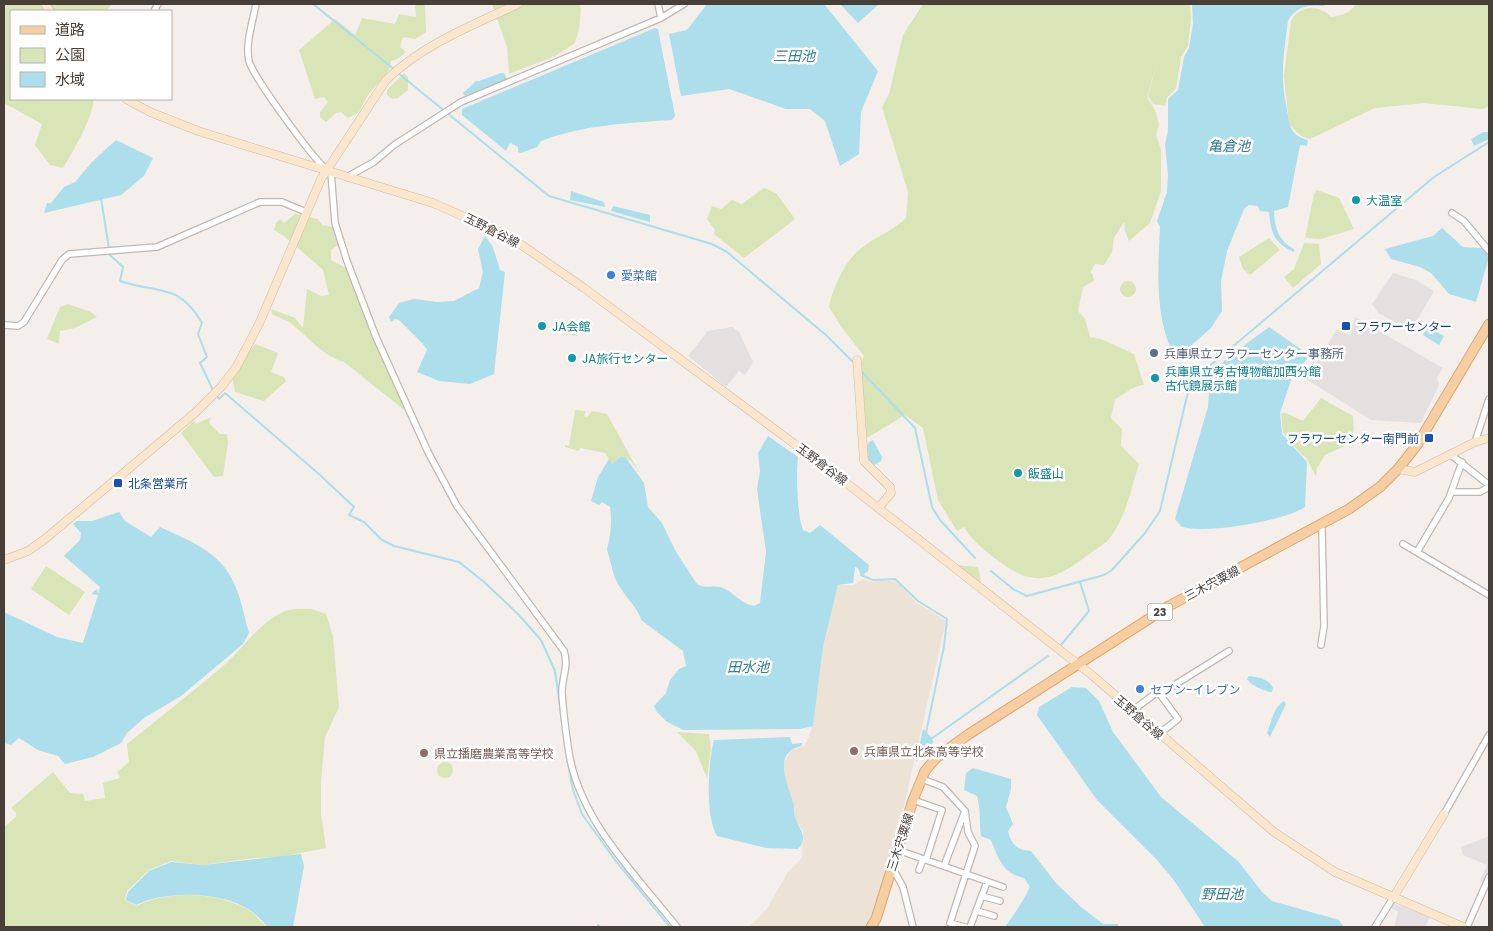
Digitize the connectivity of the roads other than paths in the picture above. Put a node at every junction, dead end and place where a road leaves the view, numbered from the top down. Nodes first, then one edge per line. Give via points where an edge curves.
1 (256, 4) edge
2 (518, 4) edge
3 (658, 4) edge
4 (684, 4) edge
5 (660, 18) junction
6 (128, 100) edge
7 (329, 171) junction
8 (347, 177) junction
9 (306, 212) junction
10 (1452, 213) dead end
11 (1489, 251) edge
12 (1489, 324) edge
13 (4, 325) edge
14 (857, 360) dead end
15 (1489, 399) edge
16 (1489, 438) edge
17 (1475, 442) junction
18 (1450, 454) junction
19 (1462, 462) junction
20 (1398, 470) junction
21 (1489, 486) edge
22 (1451, 492) junction
23 (881, 505) dead end
24 (1320, 526) junction
25 (1403, 544) dead end
26 (1417, 552) junction
27 (4, 560) edge
28 (1489, 595) edge
29 (1321, 646) dead end
30 (1229, 651) dead end
31 (1078, 666) junction
32 (1159, 693) junction
33 (1132, 711) junction
34 (1159, 734) junction
35 (1489, 735) edge
36 (922, 779) junction
37 (913, 800) junction
38 (966, 811) junction
39 (1444, 814) joint
40 (898, 850) junction
41 (924, 859) junction
42 (944, 866) junction
43 (892, 867) junction
44 (920, 870) dead end
45 (966, 874) junction
46 (1489, 877) edge
47 (986, 882) junction
48 (1003, 887) dead end
49 (982, 896) junction
50 (1393, 898) junction
51 (1000, 901) dead end
52 (977, 911) junction
53 (994, 916) dead end
54 (677, 927) edge
55 (871, 927) edge
56 (913, 927) edge
57 (965, 927) edge
58 (970, 927) edge
59 (1375, 927) edge
60 (1463, 927) edge
61 (1467, 927) edge

1 - 7 street via 248,49 249,62 318,162
2 - 7 main road via 434,45 400,67 386,80 366,109
3 - 5 street
4 - 5 street
5 - 8 street via 461,102
6 - 7 main road, 玉野倉谷線 via 181,125
7 - 8 main road, 玉野倉谷線
7 - 9 main road
7 - 54 street via 335,223 347,261 376,337 428,452 457,506 564,651 567,669 562,690 564,711 578,790 602,832
8 - 31 main road, 玉野倉谷線 via 446,208 495,229 527,248 831,470
9 - 13 street via 282,202 260,202 157,247 69,254 62,260 24,322 18,326
9 - 27 main road via 249,346 222,386 196,412 50,535 28,551
10 - 11 street via 1464,221
12 - 20 main road, 三木宍粟線 / 23 via 1417,445
14 - 23 main road via 864,461 890,487 891,493
15 - 17 street
16 - 17 main road
17 - 18 main road
18 - 19 street
18 - 20 main road via 1415,472
19 - 21 street
19 - 22 street
20 - 24 main road, 三木宍粟線 / 23 via 1361,501
21 - 22 street via 1480,492
22 - 26 street
24 - 29 street via 1324,626
24 - 31 main road, 三木宍粟線 / 23 via 1169,606
25 - 26 street
26 - 28 street
30 - 32 street
31 - 33 main road, 玉野倉谷線
31 - 36 main road, 三木宍粟線 / 23 via 944,752 930,764
32 - 33 street
32 - 34 street via 1178,719
33 - 34 main road, 玉野倉谷線
34 - 50 main road, 玉野倉谷線 via 1295,847 1335,872
35 - 39 street
36 - 37 main road, 三木宍粟線 / 23
36 - 38 street via 943,787
37 - 40 main road, 三木宍粟線 / 23
37 - 41 street via 942,810
38 - 42 street
38 - 45 street via 968,832 975,846
39 - 50 main road
40 - 41 street
40 - 43 main road, 三木宍粟線 / 23
41 - 42 street
41 - 44 street
42 - 45 street
43 - 55 main road, 三木宍粟線 / 23
43 - 56 street via 903,887
45 - 47 street
45 - 57 street via 950,923
46 - 61 street
47 - 48 street
47 - 49 street
49 - 51 street
49 - 52 street
50 - 59 street
50 - 60 main road, 玉野倉谷線
52 - 53 street
52 - 58 street

